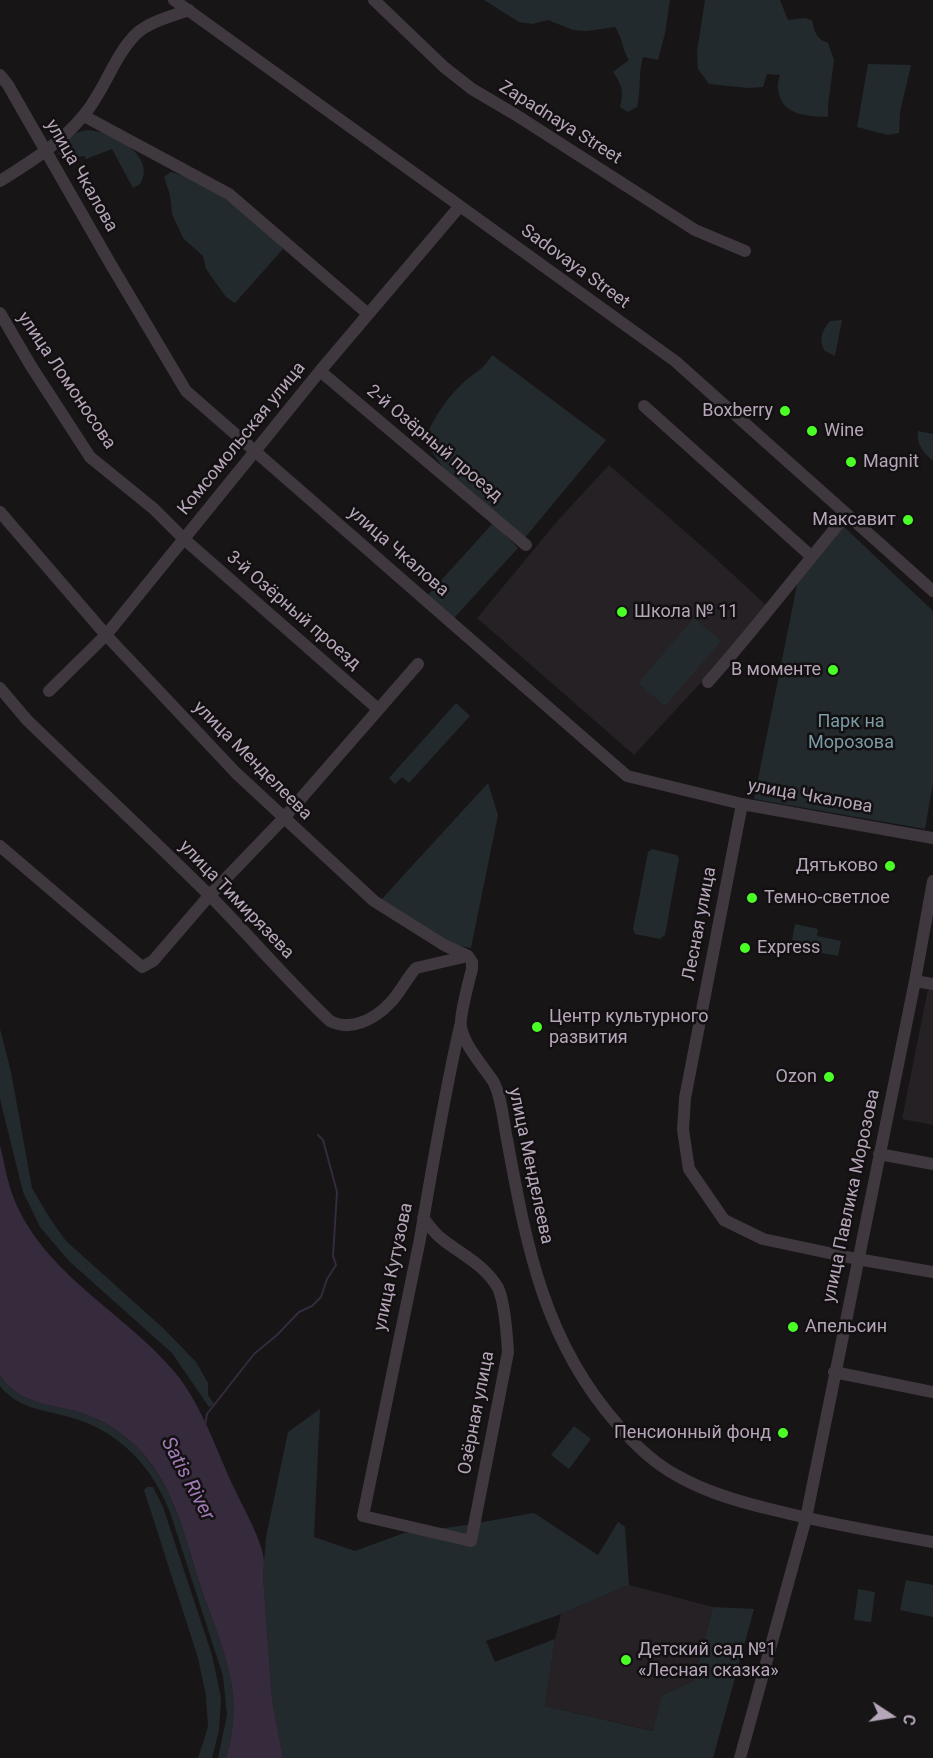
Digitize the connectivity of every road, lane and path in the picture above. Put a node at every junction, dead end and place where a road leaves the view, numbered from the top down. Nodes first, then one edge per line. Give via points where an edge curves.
1 (174, 0) edge
2 (374, 0) edge
3 (189, 10) junction
4 (0, 75) edge
5 (84, 116) junction
6 (46, 152) junction
7 (0, 181) edge
8 (460, 206) junction
9 (745, 251) dead end
10 (0, 313) edge
11 (367, 314) junction
12 (320, 371) junction
13 (644, 406) dead end
14 (254, 451) junction
15 (0, 512) edge
16 (847, 514) junction
17 (184, 539) junction
18 (526, 546) dead end
19 (812, 556) junction
20 (933, 591) edge
21 (106, 635) junction
22 (418, 664) dead end
23 (708, 682) dead end
24 (0, 688) edge
25 (49, 691) dead end
26 (378, 709) junction
27 (742, 804) junction
28 (284, 819) junction
29 (933, 838) edge
30 (0, 846) edge
31 (933, 881) edge
32 (209, 896) junction
33 (468, 956) junction
34 (915, 981) junction
35 (933, 984) edge
36 (460, 1026) junction
37 (879, 1154) junction
38 (933, 1164) edge
39 (423, 1218) junction
40 (857, 1259) junction
41 (933, 1272) edge
42 (834, 1372) junction
43 (933, 1392) edge
44 (806, 1518) junction
45 (471, 1541) joint
46 (933, 1542) edge
47 (740, 1758) edge

1 - 3 street, Sadovaya Street
2 - 9 street, Zapadnaya Street via 472,89 695,230
3 - 5 street via 136,34
3 - 8 street, Sadovaya Street
4 - 6 street, улица Чкалова
5 - 6 street
5 - 11 street via 229,194
6 - 7 street
6 - 14 street, улица Чкалова via 186,391
8 - 11 street, Комсомольская улица
8 - 16 street, Sadovaya Street via 675,361
10 - 17 street, улица Ломоносова via 90,457
11 - 12 street, Комсомольская улица
12 - 14 street, Комсомольская улица
12 - 18 street, 2-й Озёрный проезд
13 - 19 street
14 - 17 street, Комсомольская улица
14 - 27 street, улица Чкалова via 627,776
15 - 21 street, улица Менделеева
16 - 19 street
16 - 20 street, Sadovaya Street
17 - 21 street, Комсомольская улица
17 - 26 street, 3-й Озёрный проезд
19 - 23 street
21 - 25 street, Комсомольская улица
21 - 28 street, улица Менделеева
22 - 26 street
24 - 32 street, улица Тимирязева via 27,720
26 - 28 street
27 - 29 street, улица Чкалова
27 - 40 street, Лесная улица via 685,1098 683,1130 689,1169 724,1220 763,1239
28 - 32 street
28 - 33 street, улица Менделеева via 374,901
30 - 32 street via 142,967 153,961
31 - 34 street, улица Павлика Морозова
32 - 33 street, улица Тимирязева via 335,1024 368,1020 390,1003 416,968
33 - 36 street via 472,969
34 - 35 street
34 - 37 street, улица Павлика Морозова
36 - 39 street, улица Кутузова
36 - 44 street, улица Менделеева via 494,1083 521,1216 552,1322 596,1400 660,1466 733,1500
37 - 38 street
37 - 40 street, улица Павлика Морозова
39 - 45 street, Озёрная улица via 441,1239 485,1270 499,1290 507,1332 508,1352
39 - 45 street, улица Кутузова via 363,1516
40 - 41 street, Лесная улица
40 - 42 street, улица Павлика Морозова
42 - 43 street
42 - 44 street, улица Павлика Морозова
44 - 46 street, улица Менделеева
44 - 47 street, улица Павлика Морозова

